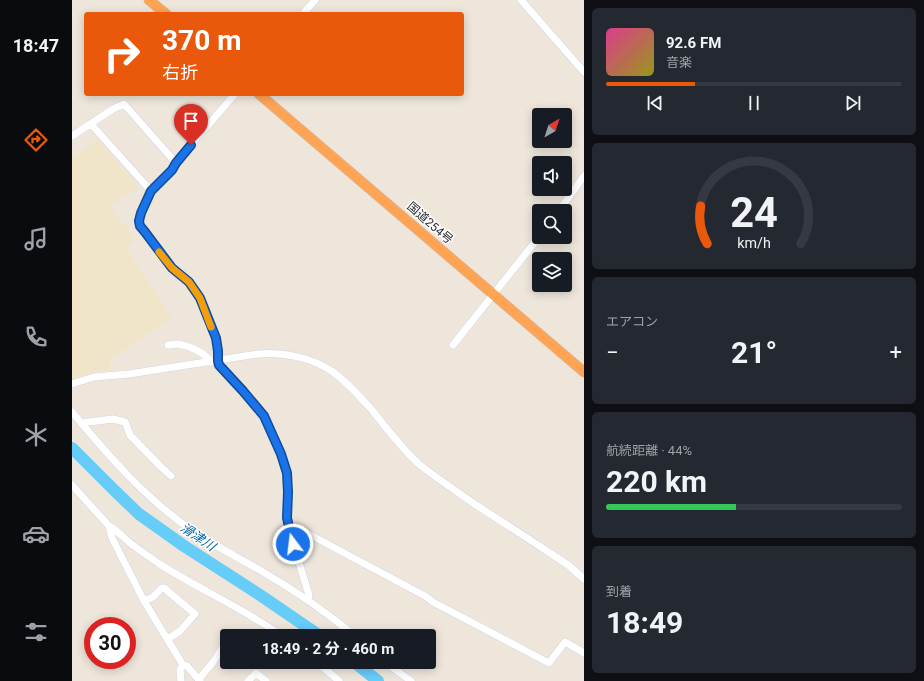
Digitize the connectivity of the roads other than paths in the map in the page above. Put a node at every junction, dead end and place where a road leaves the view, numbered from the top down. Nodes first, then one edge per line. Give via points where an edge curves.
1 (149, 0) edge
2 (315, 0) edge
3 (521, 0) edge
4 (164, 12) edge
5 (306, 12) edge
6 (584, 72) edge
7 (233, 96) edge
8 (261, 96) edge
9 (91, 124) junction
10 (72, 136) edge
11 (176, 163) junction
12 (584, 176) edge
13 (151, 191) junction
14 (564, 204) edge
15 (534, 244) edge
16 (494, 295) junction
17 (168, 345) dead end
18 (453, 345) dead end
19 (214, 361) junction
20 (584, 372) edge
21 (72, 384) edge
22 (72, 412) edge
23 (81, 423) junction
24 (171, 476) dead end
25 (72, 484) edge
26 (288, 524) junction
27 (109, 526) junction
28 (584, 579) edge
29 (308, 599) junction
30 (144, 601) junction
31 (271, 629) edge
32 (347, 629) edge
33 (168, 639) junction
34 (220, 651) edge
35 (584, 653) edge
36 (183, 665) junction
37 (324, 669) edge
38 (395, 669) edge
39 (199, 680) edge
40 (181, 681) edge
41 (248, 681) edge
42 (266, 681) edge
43 (339, 681) edge
44 (411, 681) edge

1 - 4 highway
2 - 5 street
3 - 6 street
7 - 11 street
8 - 16 highway, 国道254号
9 - 10 street
9 - 11 street via 124,104
9 - 13 street
11 - 13 street
12 - 14 street
13 - 19 street via 141,213 140,226 172,268 189,282 200,298 216,338 218,351
15 - 16 street
16 - 18 street
16 - 20 highway, 国道254号
17 - 19 street via 178,344 201,352
19 - 21 street via 94,377
19 - 26 street via 264,416 287,473
19 - 28 street via 258,354 279,354 311,361 332,372 367,405 420,464
22 - 23 street
23 - 24 street via 112,419 125,422 130,435
23 - 29 street via 164,509 190,529
25 - 27 street
26 - 29 street
26 - 35 street via 549,663 565,642
27 - 30 street via 112,538
27 - 31 street via 183,578
29 - 32 street
30 - 33 street
30 - 33 street via 164,588 195,614 180,631
33 - 36 street
34 - 39 street
36 - 39 street via 187,666
36 - 40 street via 180,670
37 - 43 street
38 - 44 street
41 - 42 street via 256,673

